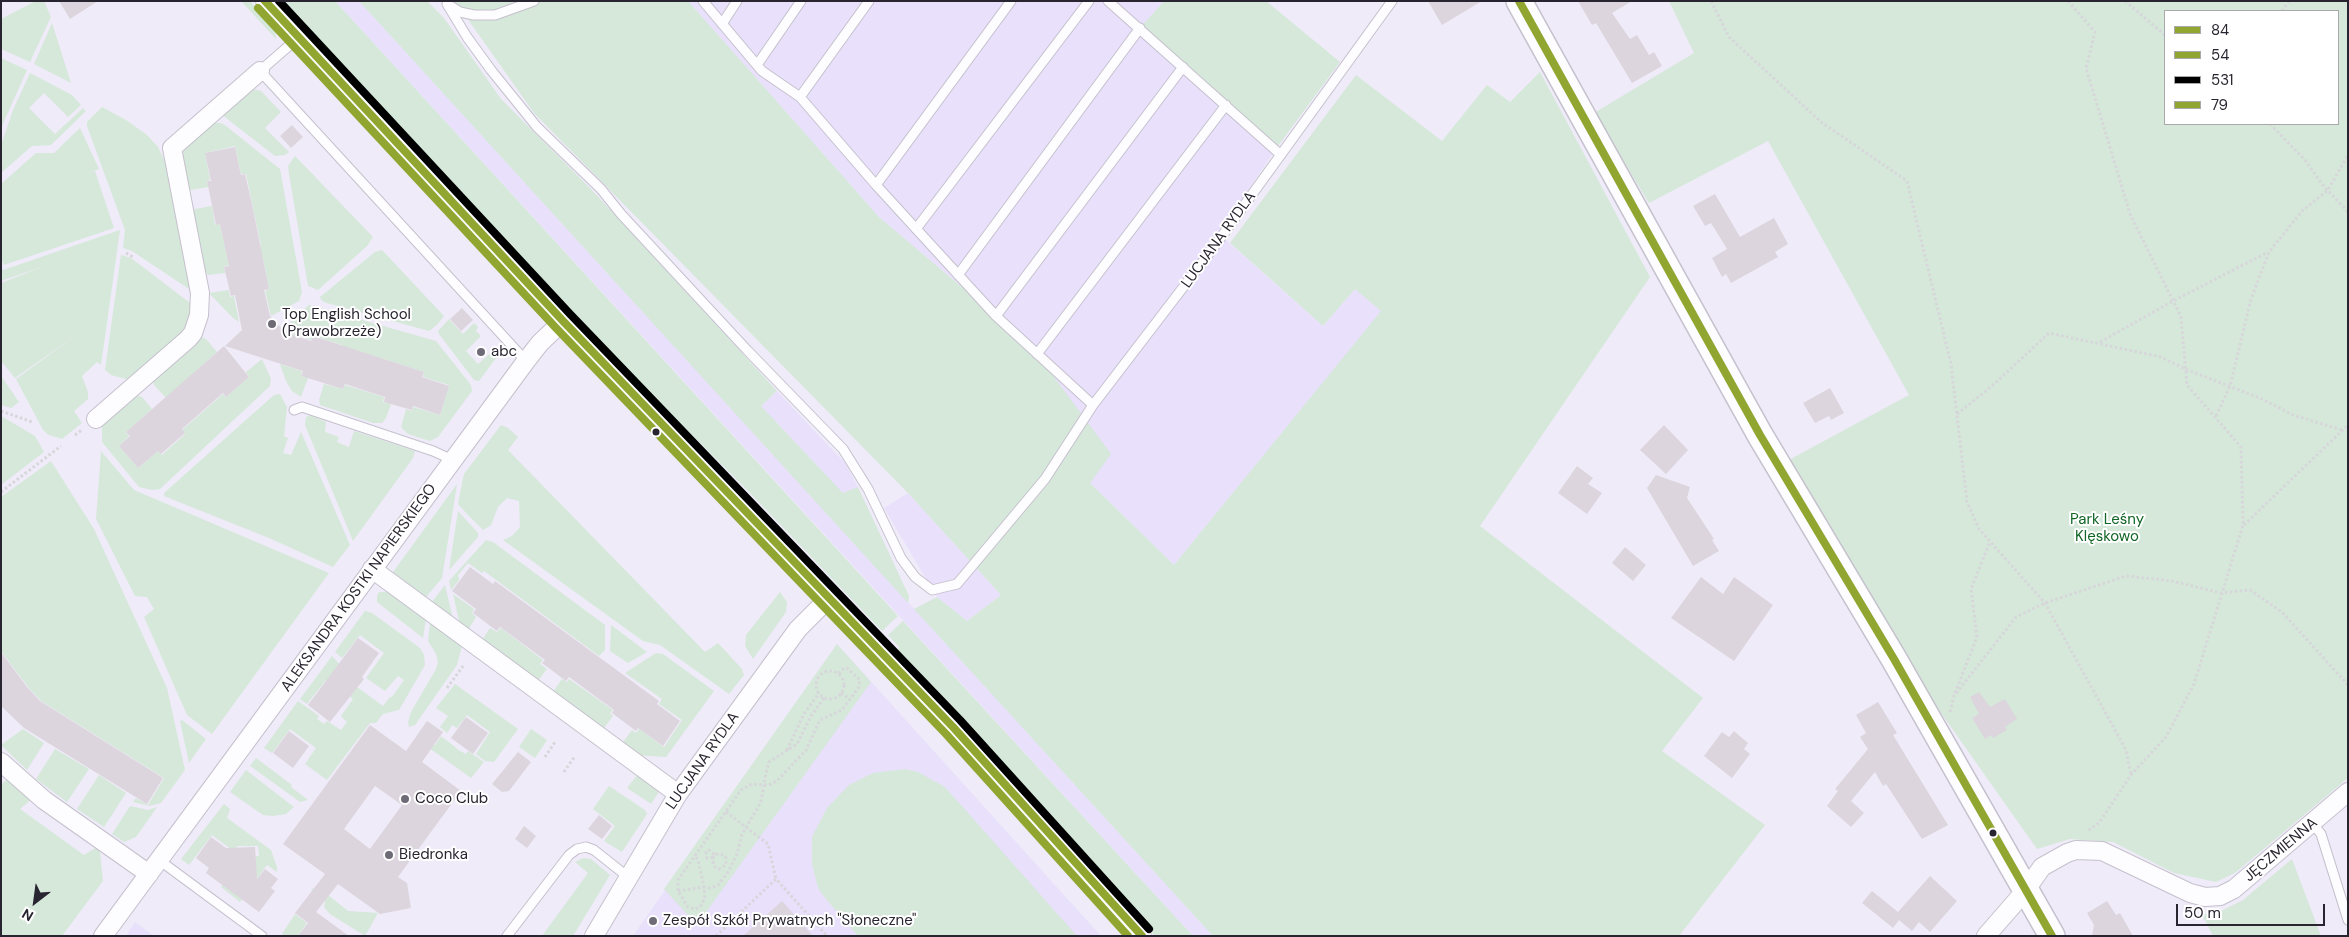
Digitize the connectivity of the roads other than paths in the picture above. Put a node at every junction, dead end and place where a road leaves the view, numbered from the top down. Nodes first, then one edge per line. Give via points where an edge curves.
1 (265, 1) edge
2 (534, 1) edge
3 (703, 1) edge
4 (737, 1) edge
5 (801, 1) edge
6 (869, 1) edge
7 (1011, 1) edge
8 (1089, 1) edge
9 (1108, 1) edge
10 (1392, 1) edge
11 (1519, 1) edge
12 (446, 3) edge
13 (722, 24) junction
14 (1140, 28) junction
15 (298, 37) junction
16 (757, 65) junction
17 (1183, 67) junction
18 (260, 72) junction
19 (800, 97) junction
20 (1226, 106) junction
21 (1281, 155) junction
22 (876, 185) junction
23 (916, 229) junction
24 (958, 275) junction
25 (996, 316) junction
26 (563, 321) junction
27 (1037, 354) junction
28 (526, 361) junction
29 (1093, 406) junction
30 (294, 410) dead end
31 (96, 419) dead end
32 (453, 460) junction
33 (372, 569) junction
34 (829, 598) junction
35 (1, 762) edge
36 (2348, 792) edge
37 (678, 794) junction
38 (2312, 823) junction
39 (154, 867) junction
40 (628, 877) junction
41 (2025, 891) junction
42 (2348, 920) edge
43 (103, 936) edge
44 (262, 936) edge
45 (507, 936) edge
46 (594, 936) edge
47 (1142, 936) edge
48 (1986, 936) edge
49 (2052, 936) edge

1 - 15 street
2 - 12 lane via 495,15 460,12
3 - 13 lane
4 - 13 lane
5 - 16 lane
6 - 19 lane
7 - 22 lane
8 - 23 lane
9 - 14 lane
10 - 21 lane, LUCJANA RYDLA
11 - 41 street via 1760,435
12 - 29 lane, LUCJANA RYDLA via 491,70 537,127 601,189 747,350 843,449 868,488 901,558 915,577 932,590 957,584 1044,479
13 - 16 lane
14 - 17 lane
14 - 24 lane
15 - 18 lane
15 - 26 street
16 - 19 lane
17 - 20 lane
17 - 25 lane
18 - 28 lane
18 - 31 street via 172,148 200,293 199,315 193,333
19 - 22 lane
20 - 21 lane
20 - 27 lane
21 - 29 lane, LUCJANA RYDLA
22 - 23 lane
23 - 24 lane
24 - 25 lane
25 - 27 lane
26 - 28 street, ALEKSANDRA KOSTKI NAPIERSKIEGO
26 - 34 street
27 - 29 lane
28 - 32 street, ALEKSANDRA KOSTKI NAPIERSKIEGO
30 - 32 lane via 302,407
32 - 33 street, ALEKSANDRA KOSTKI NAPIERSKIEGO
33 - 37 street
33 - 39 street, ALEKSANDRA KOSTKI NAPIERSKIEGO
34 - 37 street, LUCJANA RYDLA via 798,629
34 - 47 street via 960,734
35 - 39 street via 44,800
36 - 38 street, JĘCZMIENNA
37 - 40 street, LUCJANA RYDLA
38 - 41 street, JĘCZMIENNA via 2234,889 2220,896 2190,893 2102,851 2076,850 2042,867
38 - 42 lane via 2321,834
39 - 43 street, ALEKSANDRA KOSTKI NAPIERSKIEGO
39 - 44 lane
40 - 45 lane via 594,850 586,847 577,849
40 - 46 street, LUCJANA RYDLA
41 - 48 street, JĘCZMIENNA
41 - 49 street

